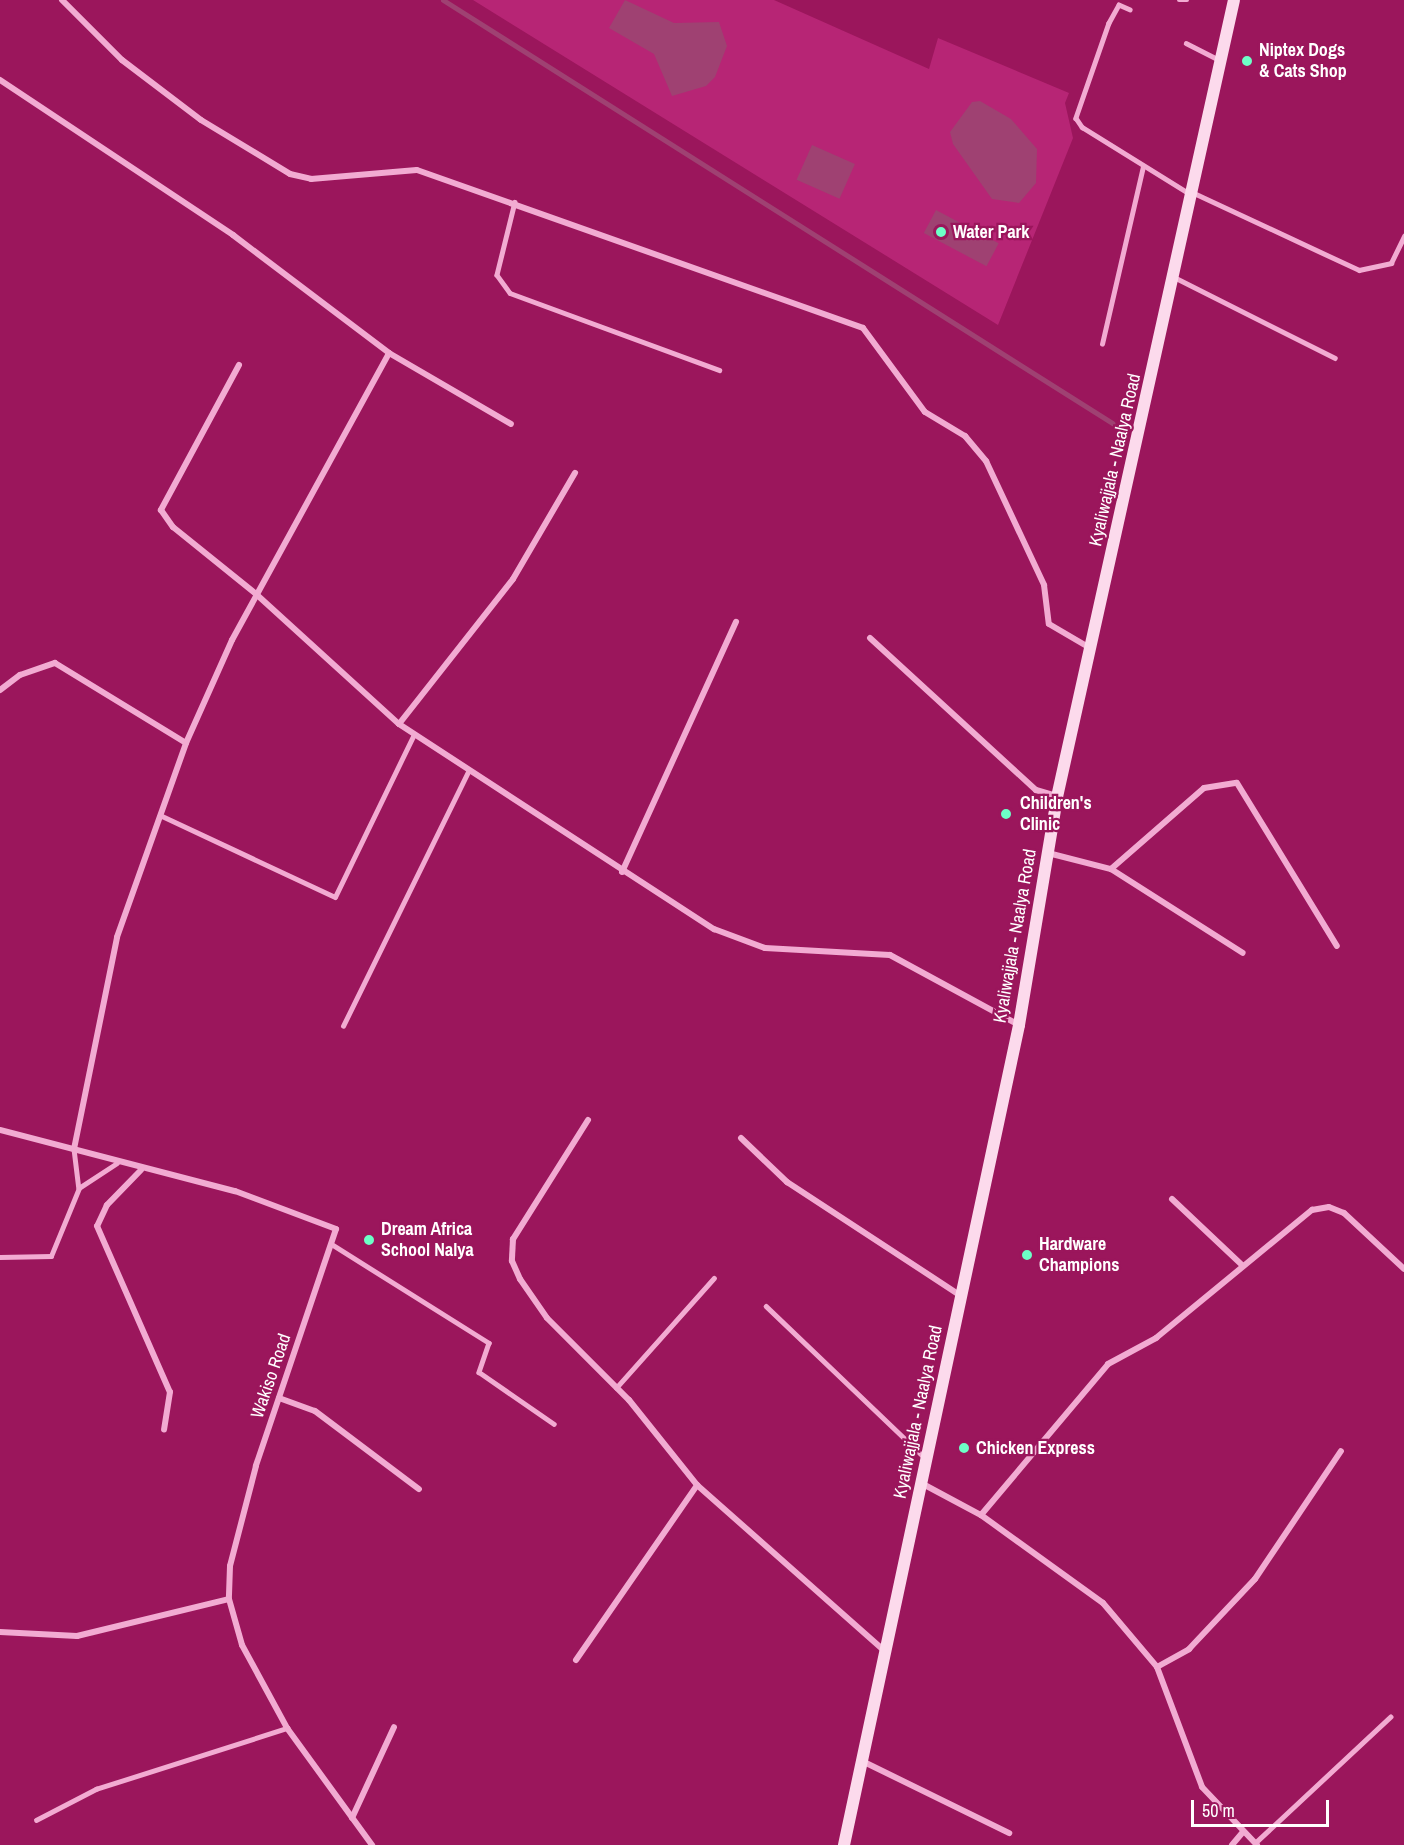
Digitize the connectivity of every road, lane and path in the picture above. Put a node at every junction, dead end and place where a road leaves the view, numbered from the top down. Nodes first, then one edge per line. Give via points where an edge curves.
1 (62, 0) edge
2 (1179, 0) edge
3 (1187, 0) edge
4 (1234, 0) edge
5 (1130, 10) dead end
6 (1186, 43) dead end
7 (1222, 62) junction
8 (0, 80) edge
9 (1143, 167) junction
10 (1194, 195) junction
11 (515, 202) junction
12 (1404, 236) edge
13 (1174, 277) junction
14 (1102, 344) dead end
15 (389, 353) junction
16 (1335, 358) dead end
17 (239, 365) dead end
18 (719, 370) dead end
19 (511, 424) dead end
20 (575, 472) dead end
21 (256, 594) junction
22 (736, 622) dead end
23 (870, 638) dead end
24 (1091, 649) junction
25 (0, 690) edge
26 (399, 724) junction
27 (414, 734) junction
28 (186, 744) junction
29 (469, 770) junction
30 (1058, 796) junction
31 (159, 814) junction
32 (1048, 853) junction
33 (1111, 869) junction
34 (622, 872) junction
35 (1337, 946) dead end
36 (1243, 953) dead end
37 (1018, 1025) junction
38 (343, 1026) dead end
39 (588, 1120) dead end
40 (0, 1130) edge
41 (741, 1138) dead end
42 (74, 1149) junction
43 (117, 1163) junction
44 (141, 1170) junction
45 (80, 1188) junction
46 (1172, 1199) dead end
47 (333, 1245) junction
48 (0, 1257) edge
49 (1242, 1265) junction
50 (1404, 1269) edge
51 (714, 1278) dead end
52 (961, 1296) junction
53 (766, 1306) dead end
54 (616, 1388) junction
55 (279, 1398) junction
56 (554, 1424) dead end
57 (164, 1430) dead end
58 (1341, 1451) dead end
59 (926, 1460) junction
60 (921, 1483) junction
61 (697, 1485) junction
62 (419, 1489) dead end
63 (981, 1515) junction
64 (229, 1599) junction
65 (0, 1632) edge
66 (886, 1653) junction
67 (576, 1660) dead end
68 (1157, 1667) junction
69 (1390, 1717) dead end
70 (394, 1727) dead end
71 (287, 1728) junction
72 (862, 1761) junction
73 (352, 1818) junction
74 (36, 1820) dead end
75 (1243, 1832) junction
76 (1010, 1833) dead end
77 (1256, 1844) edge
78 (372, 1845) edge
79 (844, 1845) edge
80 (1232, 1845) edge

1 - 11 street via 122,60 201,120 290,174 311,179 417,170
2 - 3 lane
4 - 7 main road, Kyaliwajjala - Naalya Road
5 - 9 lane via 1119,5 1109,23 1076,118
6 - 7 lane
7 - 10 main road, Kyaliwajjala - Naalya Road
8 - 15 street via 233,235
9 - 10 lane
9 - 14 lane
10 - 12 lane via 1359,270 1391,263
10 - 13 main road, Kyaliwajjala - Naalya Road
11 - 18 lane via 497,275 510,292
11 - 24 street via 863,328 925,412 964,436 986,461 1044,585 1049,624
13 - 16 lane
13 - 24 main road, Kyaliwajjala - Naalya Road
15 - 19 street
15 - 21 street
17 - 21 street via 161,510 173,527
20 - 26 street via 513,579
21 - 26 street
21 - 28 street
22 - 34 street
23 - 30 street via 1036,790
24 - 30 main road, Kyaliwajjala - Naalya Road
25 - 28 street via 20,675 55,663
26 - 27 street
27 - 29 street
27 - 31 lane via 335,897
28 - 31 street
29 - 34 street
29 - 38 lane
30 - 32 main road, Kyaliwajjala - Naalya Road
31 - 42 street via 117,937
32 - 33 street
32 - 37 main road, Kyaliwajjala - Naalya Road
33 - 35 street via 1204,788 1237,783
33 - 36 street
34 - 37 street via 744,943 890,955
37 - 52 main road, Kyaliwajjala - Naalya Road
39 - 54 street via 513,1239 512,1261 547,1318
40 - 42 street
41 - 52 street via 787,1182
42 - 43 street
42 - 45 lane
43 - 44 street
43 - 45 lane
44 - 47 street via 279,1205 336,1229
44 - 57 street via 107,1205 98,1226 170,1392
45 - 48 lane via 51,1257
46 - 49 street
47 - 55 street, Wakiso Road
47 - 56 lane via 489,1343 479,1372
49 - 50 street via 1312,1209 1329,1207 1363,1228
49 - 63 street via 1156,1338 1108,1365
51 - 54 lane
52 - 59 main road, Kyaliwajjala - Naalya Road
53 - 59 lane
54 - 61 street
55 - 62 street via 315,1412
55 - 64 street, Wakiso Road via 236,1544
58 - 68 street via 1255,1579 1189,1649
59 - 60 main road, Kyaliwajjala - Naalya Road
60 - 63 street
60 - 66 main road, Kyaliwajjala - Naalya Road
61 - 66 street
61 - 67 street
63 - 68 street via 1103,1603
64 - 65 street via 77,1636
64 - 71 street, Wakiso Road via 242,1645
66 - 72 main road, Kyaliwajjala - Naalya Road
68 - 75 street via 1202,1787
69 - 77 lane
70 - 73 street
71 - 73 street, Wakiso Road
71 - 74 lane via 96,1789
72 - 76 street
72 - 79 main road, Kyaliwajjala - Naalya Road
73 - 78 street, Wakiso Road
75 - 77 street
75 - 80 street

